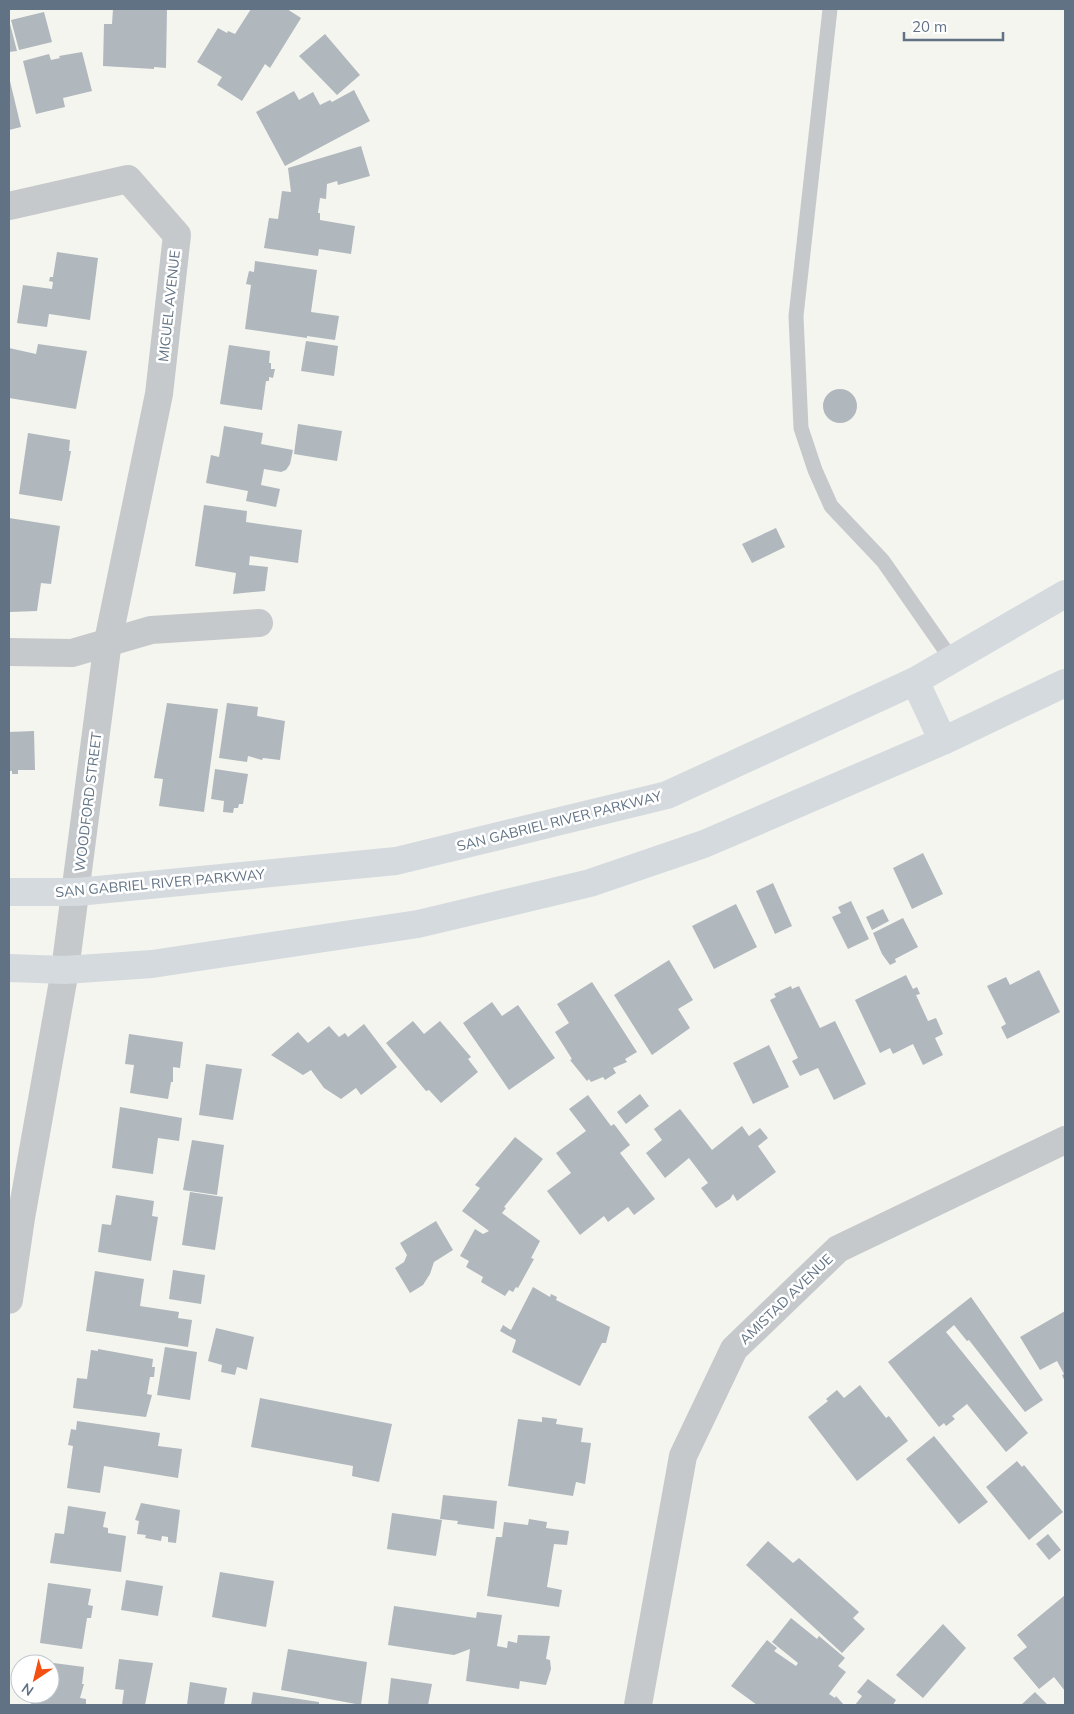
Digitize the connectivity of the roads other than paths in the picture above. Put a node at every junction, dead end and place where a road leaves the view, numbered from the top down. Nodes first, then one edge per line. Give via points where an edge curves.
1 (830, 9) edge
2 (9, 206) edge
3 (159, 394) joint
4 (1065, 594) edge
5 (259, 623) dead end
6 (108, 641) junction
7 (9, 652) edge
8 (952, 660) junction
9 (915, 681) junction
10 (1065, 683) edge
11 (943, 741) junction
12 (9, 892) edge
13 (77, 892) junction
14 (9, 968) edge
15 (65, 970) junction
16 (1065, 1140) edge
17 (15, 1218) edge
18 (9, 1300) edge
19 (638, 1705) edge

1 - 8 lane via 796,316 801,428 831,506 883,561
2 - 3 street, MIGUEL AVENUE via 128,179 177,235
3 - 6 street, WOODFORD STREET
4 - 8 main road, SAN GABRIEL RIVER PARKWAY
5 - 6 street via 151,630
6 - 7 street via 72,654
6 - 13 street, WOODFORD STREET
8 - 9 main road, SAN GABRIEL RIVER PARKWAY
9 - 11 main road
9 - 13 main road, SAN GABRIEL RIVER PARKWAY via 667,795 396,861
10 - 11 main road
11 - 15 main road via 704,844 590,883 418,924 152,964
12 - 13 main road, SAN GABRIEL RIVER PARKWAY
13 - 15 street, WOODFORD STREET
14 - 15 main road
15 - 17 street, WOODFORD STREET
16 - 19 street, AMISTAD AVENUE via 838,1249 734,1350 683,1456
17 - 18 street, WOODFORD STREET

